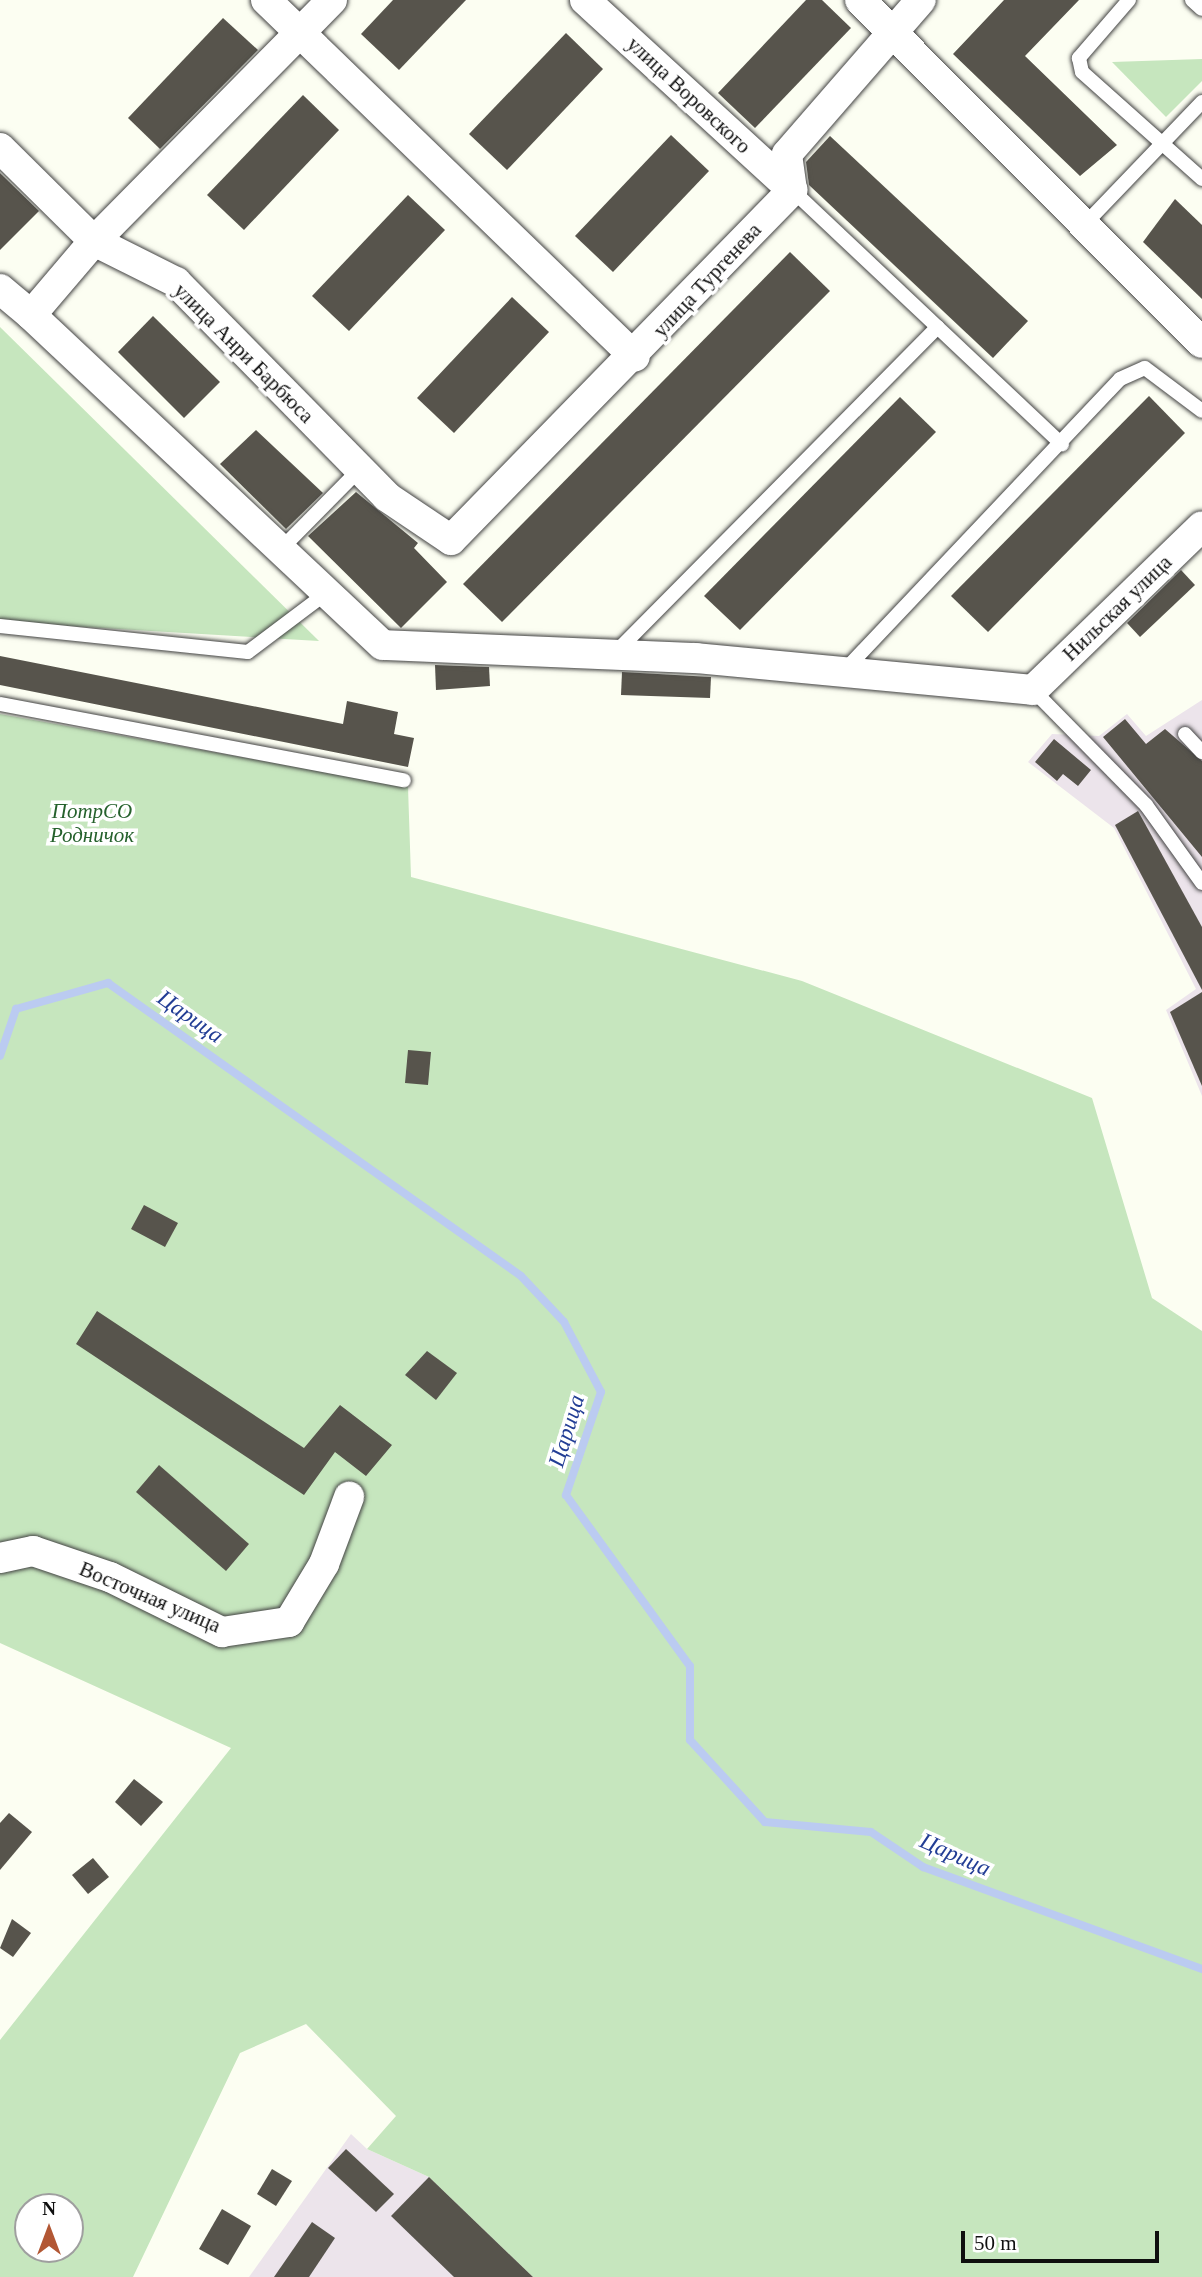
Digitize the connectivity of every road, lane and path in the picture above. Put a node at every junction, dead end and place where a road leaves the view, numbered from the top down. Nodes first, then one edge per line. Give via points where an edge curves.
1 (266, 0) edge
2 (332, 0) edge
3 (585, 0) edge
4 (860, 0) edge
5 (921, 0) edge
6 (1129, 0) edge
7 (1192, 0) edge
8 (1202, 9) edge
9 (893, 30) junction
10 (298, 34) junction
11 (1202, 102) edge
12 (1162, 144) junction
13 (0, 148) edge
14 (1202, 179) edge
15 (792, 190) junction
16 (1085, 224) junction
17 (94, 241) junction
18 (0, 289) edge
19 (31, 315) junction
20 (938, 327) junction
21 (1202, 343) edge
22 (635, 357) junction
23 (1202, 411) edge
24 (1062, 444) junction
25 (360, 469) junction
26 (1202, 526) edge
27 (451, 540) joint
28 (282, 548) junction
29 (329, 591) junction
30 (0, 626) edge
31 (613, 655) junction
32 (843, 672) junction
33 (1033, 690) junction
34 (0, 704) edge
35 (1185, 734) dead end
36 (1202, 752) edge
37 (404, 780) dead end
38 (1202, 883) edge
39 (349, 1497) dead end
40 (0, 1558) edge

1 - 10 street
2 - 10 street
3 - 15 street, улица Воровского
4 - 9 street
5 - 9 street
6 - 12 lane via 1079,58 1082,72
7 - 8 lane
9 - 15 street via 787,154
9 - 16 street
10 - 17 street
10 - 22 street
11 - 12 lane
12 - 14 lane
12 - 16 lane
13 - 17 street, улица Анри Барбюса
15 - 20 lane
15 - 22 street, улица Тургенева
16 - 21 street
17 - 19 street
17 - 25 street, улица Анри Барбюса via 176,282
18 - 19 street
19 - 28 street
20 - 24 lane
20 - 31 lane
22 - 27 street, улица Тургенева
23 - 24 lane via 1144,368 1120,379
24 - 32 lane
25 - 27 street, улица Анри Барбюса via 387,497
25 - 28 lane
26 - 33 street, Нильская улица
28 - 29 street
29 - 30 lane via 248,652
29 - 31 street via 383,645
31 - 32 street
32 - 33 street
33 - 38 lane via 1146,805
34 - 37 lane
35 - 36 lane
39 - 40 street, Восточная улица via 324,1564 289,1622 222,1632 110,1577 33,1551

